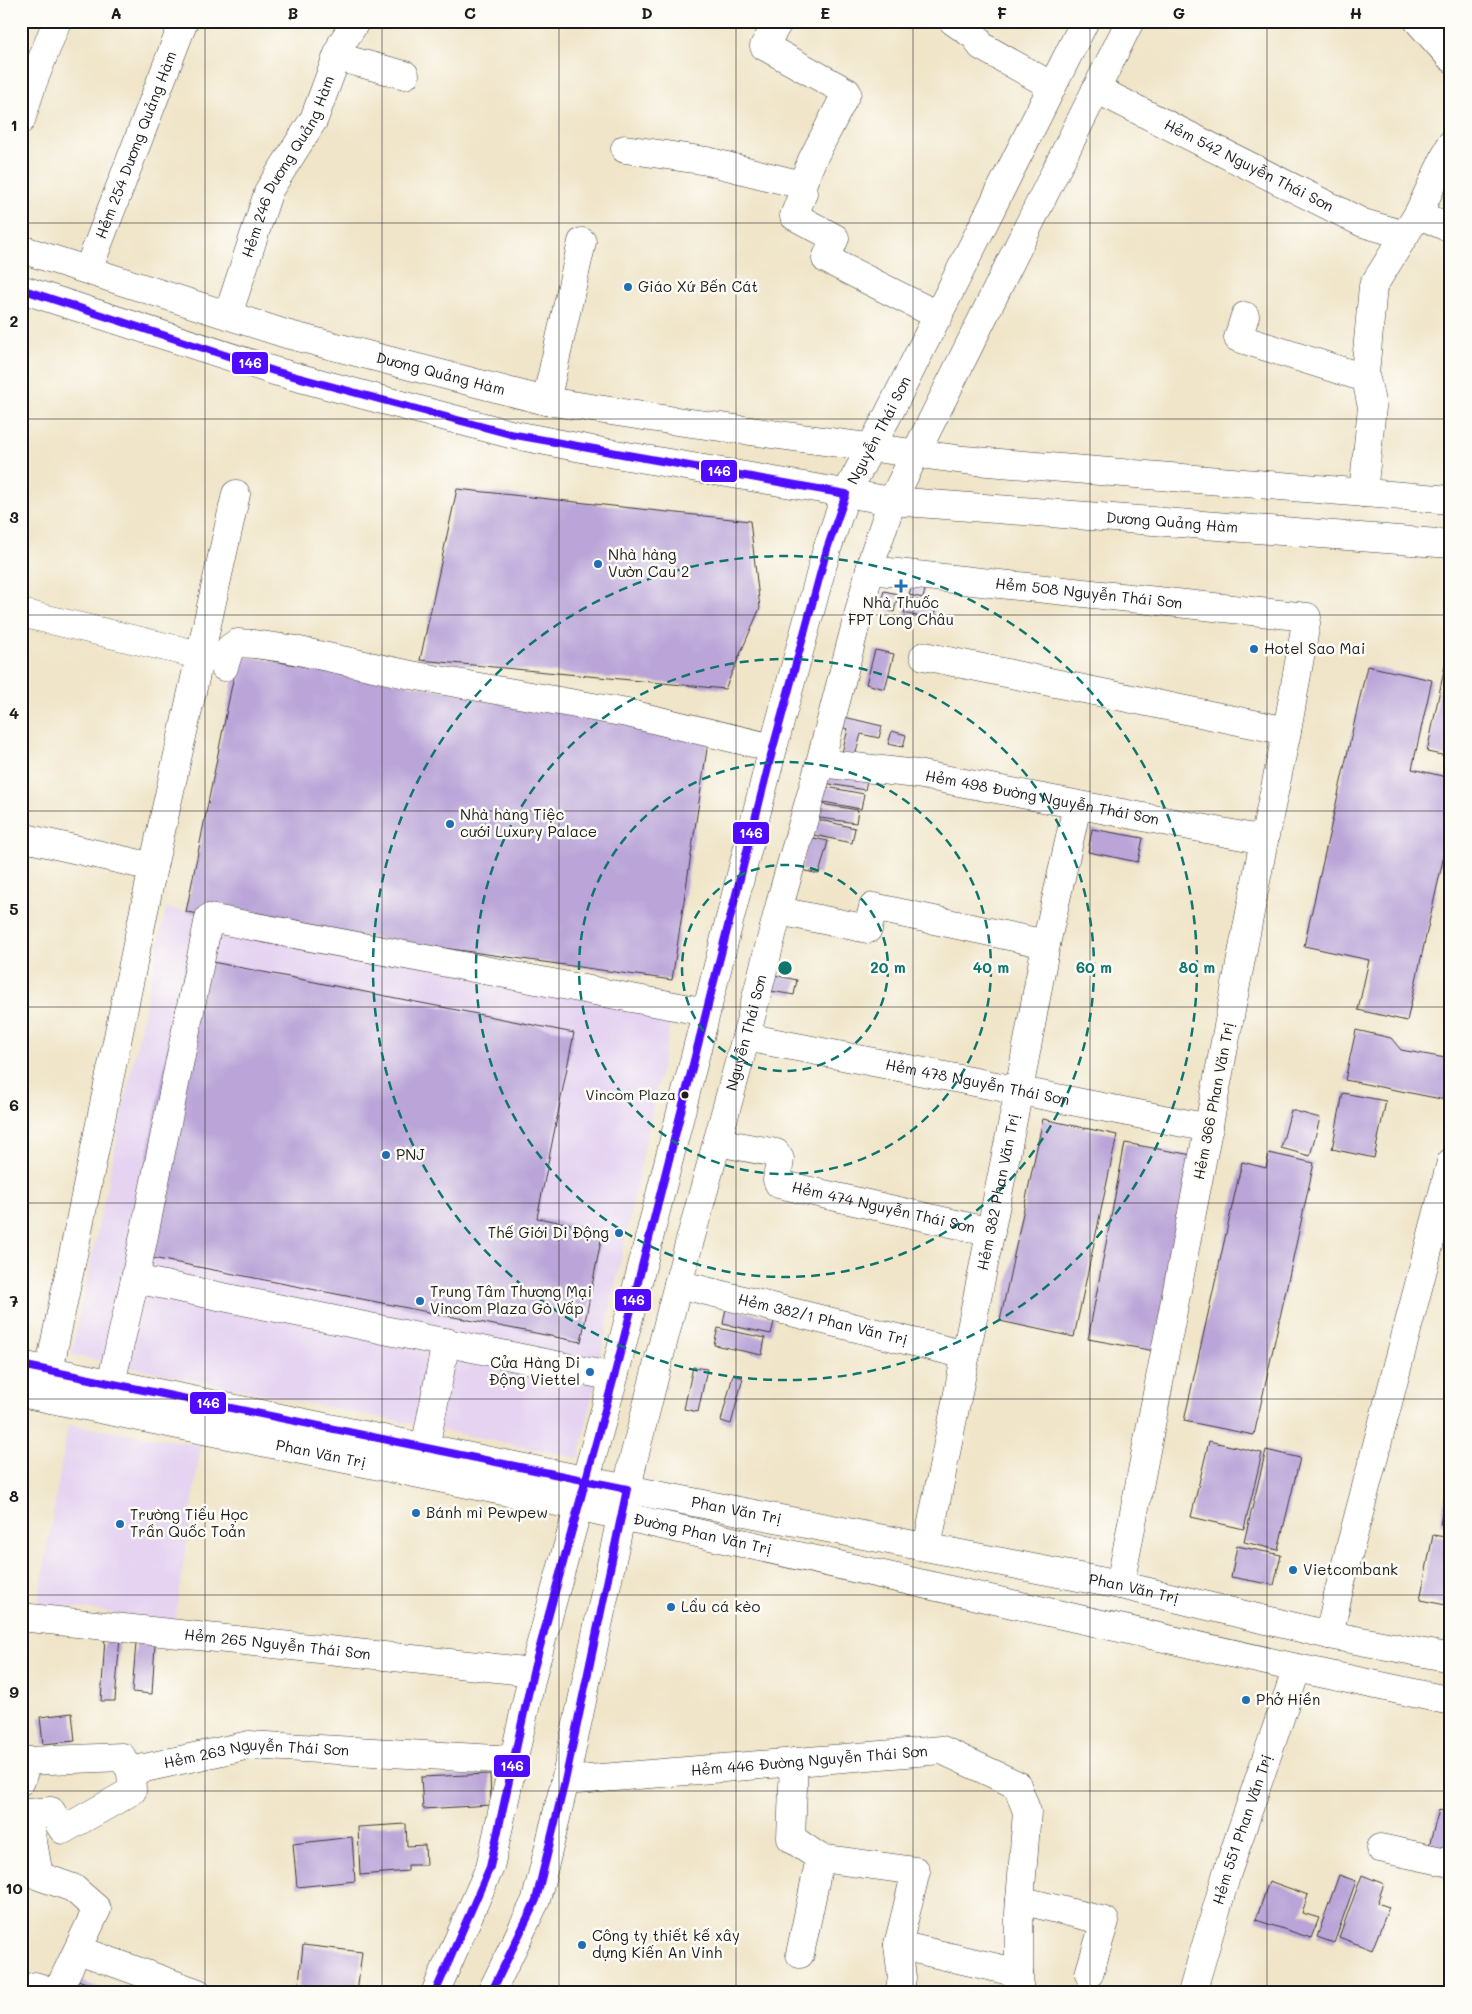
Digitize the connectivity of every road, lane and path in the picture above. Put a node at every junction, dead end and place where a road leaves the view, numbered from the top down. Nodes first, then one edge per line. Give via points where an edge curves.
1 (57, 21) edge
2 (184, 21) edge
3 (356, 21) edge
4 (779, 21) edge
5 (952, 21) edge
6 (1085, 21) edge
7 (1130, 21) edge
8 (1418, 21) edge
9 (338, 57) junction
10 (1451, 58) edge
11 (404, 74) dead end
12 (27, 80) edge
13 (1052, 86) junction
14 (1096, 89) junction
15 (21, 120) edge
16 (1451, 144) edge
17 (625, 149) dead end
18 (802, 185) junction
19 (1412, 224) junction
20 (1451, 230) edge
21 (582, 242) dead end
22 (21, 249) edge
23 (88, 270) junction
24 (21, 289) edge
25 (228, 315) junction
26 (938, 316) junction
27 (1245, 316) dead end
28 (1365, 374) junction
29 (546, 401) junction
30 (870, 449) junction
31 (914, 454) junction
32 (1363, 493) junction
33 (236, 494) dead end
34 (846, 494) junction
35 (1451, 500) edge
36 (892, 501) junction
37 (1451, 544) edge
38 (870, 570) junction
39 (21, 613) edge
40 (1307, 617) joint
41 (924, 656) dead end
42 (212, 661) junction
43 (1287, 730) junction
44 (773, 748) junction
45 (820, 763) junction
46 (1077, 806) junction
47 (21, 837) edge
48 (1264, 840) junction
49 (153, 867) junction
50 (779, 911) junction
51 (1046, 944) junction
52 (706, 1012) junction
53 (746, 1037) junction
54 (1019, 1090) junction
55 (1210, 1128) junction
56 (717, 1142) junction
57 (1451, 1162) edge
58 (991, 1232) junction
59 (135, 1279) junction
60 (678, 1284) junction
61 (446, 1342) junction
62 (966, 1355) junction
63 (21, 1365) edge
64 (49, 1371) junction
65 (614, 1376) junction
66 (111, 1383) junction
67 (32, 1396) edge
68 (425, 1448) junction
69 (585, 1480) junction
70 (627, 1489) junction
71 (577, 1506) junction
72 (620, 1517) junction
73 (927, 1548) junction
74 (1120, 1585) junction
75 (21, 1617) edge
76 (1328, 1635) junction
77 (1451, 1658) edge
78 (1296, 1668) junction
79 (533, 1672) junction
80 (1451, 1701) edge
81 (514, 1760) junction
82 (794, 1762) junction
83 (23, 1766) edge
84 (131, 1771) junction
85 (565, 1781) junction
86 (23, 1808) edge
87 (1380, 1848) dead end
88 (820, 1858) junction
89 (1451, 1863) edge
90 (1020, 1900) junction
91 (898, 1945) junction
92 (79, 1950) junction
93 (800, 1954) dead end
94 (1088, 1974) dead end
95 (1019, 1983) edge
96 (50, 1990) edge
97 (198, 1993) edge
98 (435, 1993) edge
99 (491, 1993) edge
100 (899, 1993) edge
101 (1192, 1993) edge

1 - 12 main road
2 - 23 main road, Hẻm 254 Dương Quảng Hàm
3 - 9 main road, Hẻm 246 Dương Quảng Hàm via 342,43
4 - 18 main road via 764,46 847,92
5 - 13 main road via 976,37 982,46
6 - 13 main road, Nguyễn Thái Sơn
7 - 14 main road, Nguyễn Thái Sơn
8 - 10 main road
9 - 11 main road
9 - 25 main road, Hẻm 246 Dương Quảng Hàm via 314,119 269,190
12 - 15 main road
13 - 26 main road, Nguyễn Thái Sơn
14 - 19 main road, Hẻm 542 Nguyễn Thái Sơn via 1363,223
14 - 31 main road, Nguyễn Thái Sơn
16 - 19 main road
17 - 18 main road via 707,161
18 - 26 main road via 803,193 794,216 835,238 826,259
19 - 20 main road, Hẻm 542 Nguyễn Thái Sơn
19 - 28 main road via 1373,286
21 - 29 main road
22 - 23 main road, Dương Quảng Hàm
23 - 25 main road, Dương Quảng Hàm
24 - 34 main road via 274,371 510,434
25 - 29 main road, Dương Quảng Hàm via 286,334
26 - 30 main road, Nguyễn Thái Sơn
27 - 28 main road via 1238,338 1355,375
28 - 32 main road via 1372,407
29 - 30 main road, Dương Quảng Hàm
30 - 31 main road, Dương Quảng Hàm
30 - 34 main road, Nguyễn Thái Sơn
31 - 32 main road
31 - 36 main road, Nguyễn Thái Sơn
32 - 35 main road
33 - 42 main road
34 - 36 main road, Dương Quảng Hàm
34 - 44 main road, Nguyễn Thái Sơn via 827,549
36 - 37 main road, Dương Quảng Hàm
36 - 38 main road, Nguyễn Thái Sơn
38 - 40 main road, Hẻm 508 Nguyễn Thái Sơn
38 - 45 main road, Nguyễn Thái Sơn
39 - 42 main road
40 - 43 main road, Hẻm 366 Phan Văn Trị
41 - 43 main road
42 - 44 main road via 237,643 290,649 411,675 626,713
42 - 49 main road
43 - 48 main road, Hẻm 366 Phan Văn Trị
44 - 52 main road, Nguyễn Thái Sơn
45 - 46 main road, Hẻm 498 Đường Nguyễn Thái Sơn via 917,774
45 - 50 main road, Nguyễn Thái Sơn
46 - 48 main road, Hẻm 498 Đường Nguyễn Thái Sơn
46 - 51 main road, Hẻm 382 Phan Văn Trị
47 - 49 main road
48 - 55 main road, Hẻm 366 Phan Văn Trị
49 - 64 main road
50 - 51 main road via 868,929 873,907
50 - 53 main road, Nguyễn Thái Sơn
51 - 54 main road, Hẻm 382 Phan Văn Trị
52 - 59 main road via 208,918
52 - 65 main road, Nguyễn Thái Sơn
53 - 54 main road, Hẻm 478 Nguyễn Thái Sơn
53 - 56 main road, Nguyễn Thái Sơn
54 - 55 main road, Hẻm 478 Nguyễn Thái Sơn
54 - 58 main road, Hẻm 382 Phan Văn Trị
55 - 74 main road, Hẻm 366 Phan Văn Trị
56 - 58 main road, Hẻm 474 Nguyễn Thái Sơn via 776,1153 780,1159 779,1184
56 - 60 main road, Nguyễn Thái Sơn
57 - 76 main road
58 - 62 main road, Hẻm 382 Phan Văn Trị
59 - 61 main road
59 - 66 main road
60 - 62 main road, Hẻm 382/1 Phan Văn Trị
60 - 70 main road, Nguyễn Thái Sơn
61 - 65 main road
61 - 68 main road
62 - 73 main road, Hẻm 382 Phan Văn Trị
63 - 64 main road, Phan Văn Trị
64 - 66 main road, Phan Văn Trị
64 - 67 main road
65 - 69 main road, Nguyễn Thái Sơn
66 - 68 main road, Phan Văn Trị
67 - 71 main road, Phan Văn Trị
68 - 69 main road, Phan Văn Trị
69 - 70 main road, Phan Văn Trị
69 - 71 main road, Nguyễn Thái Sơn
70 - 72 main road, Nguyễn Thái Sơn
70 - 73 main road, Phan Văn Trị
71 - 72 main road, Phan Văn Trị
71 - 79 main road, Nguyễn Thái Sơn
72 - 78 main road, Đường Phan Văn Trị
72 - 85 main road, Nguyễn Thái Sơn
73 - 74 main road, Phan Văn Trị
74 - 76 main road, Phan Văn Trị
75 - 79 main road, Hẻm 265 Nguyễn Thái Sơn
76 - 77 main road, Phan Văn Trị
76 - 78 main road
78 - 80 main road
78 - 101 main road, Hẻm 551 Phan Văn Trị via 1227,1873
79 - 81 main road, Nguyễn Thái Sơn
81 - 84 main road, Hẻm 263 Nguyễn Thái Sơn via 249,1745
81 - 98 main road, Nguyễn Thái Sơn via 490,1867
82 - 85 main road, Hẻm 446 Đường Nguyễn Thái Sơn
82 - 88 main road via 791,1838
82 - 90 main road, Hẻm 446 Đường Nguyễn Thái Sơn via 942,1750 1017,1785 1026,1812
83 - 84 main road via 122,1757
84 - 86 main road via 132,1791 63,1830 51,1810
85 - 99 main road, Nguyễn Thái Sơn via 536,1900
86 - 92 main road via 39,1876 73,1888 97,1909
87 - 89 main road
88 - 91 main road via 916,1871
88 - 93 main road
90 - 94 main road via 1105,1921
90 - 95 main road, Hẻm 446 Đường Nguyễn Thái Sơn
91 - 95 main road
91 - 100 main road via 902,1978
92 - 96 main road
92 - 97 main road

